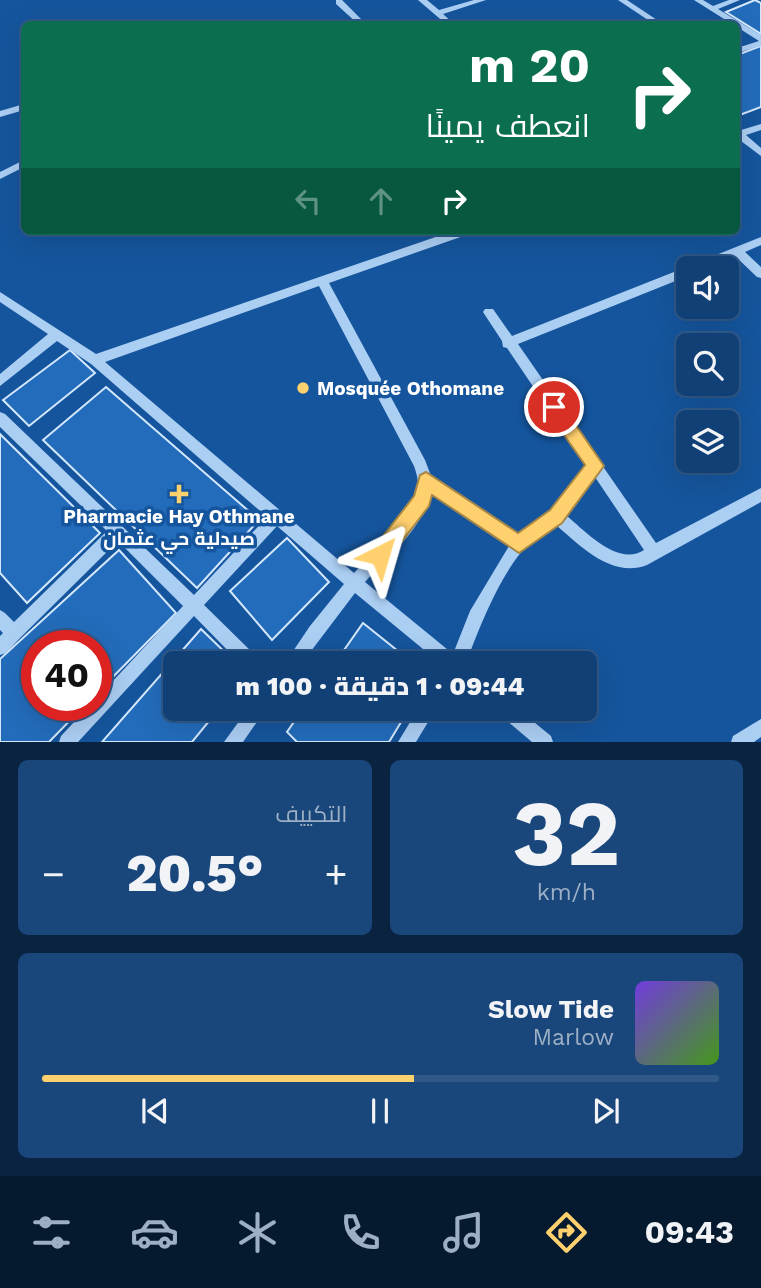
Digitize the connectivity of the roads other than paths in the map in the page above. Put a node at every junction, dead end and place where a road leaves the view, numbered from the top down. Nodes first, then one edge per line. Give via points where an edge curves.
1 (422, 0) edge
2 (482, 0) edge
3 (622, 0) edge
4 (698, 0) edge
5 (736, 0) edge
6 (339, 2) dead end
7 (712, 9) junction
8 (437, 13) junction
9 (359, 21) edge
10 (446, 21) edge
11 (654, 21) edge
12 (730, 21) edge
13 (740, 27) edge
14 (761, 41) edge
15 (740, 50) edge
16 (21, 108) edge
17 (0, 114) edge
18 (761, 127) edge
19 (740, 133) edge
20 (740, 136) edge
21 (761, 153) edge
22 (21, 165) edge
23 (0, 176) edge
24 (454, 235) edge
25 (761, 241) edge
26 (737, 251) junction
27 (725, 256) edge
28 (761, 274) edge
29 (676, 276) edge
30 (322, 281) junction
31 (0, 296) edge
32 (489, 312) dead end
33 (55, 335) junction
34 (508, 343) junction
35 (95, 360) junction
36 (0, 382) edge
37 (0, 418) edge
38 (595, 466) junction
39 (426, 481) junction
40 (761, 495) edge
41 (556, 516) junction
42 (276, 517) junction
43 (116, 533) junction
44 (519, 544) junction
45 (654, 552) junction
46 (354, 583) junction
47 (195, 606) junction
48 (0, 618) edge
49 (14, 634) junction
50 (0, 647) edge
51 (239, 651) edge
52 (302, 651) edge
53 (440, 651) edge
54 (460, 651) edge
55 (249, 721) edge
56 (420, 721) edge
57 (520, 721) edge
58 (761, 727) edge
59 (234, 741) edge
60 (67, 742) edge
61 (406, 742) edge
62 (545, 742) edge
63 (739, 742) edge

1 - 8 street
2 - 8 street
3 - 11 street
4 - 7 street
5 - 7 street
6 - 9 street
7 - 12 street
8 - 10 street
13 - 14 street
14 - 15 street
16 - 17 street
18 - 19 street
20 - 21 street
22 - 23 street
24 - 30 street
25 - 26 street
26 - 27 street
26 - 28 street
29 - 34 street
30 - 35 street
30 - 39 street
31 - 33 street
32 - 34 street
33 - 35 street
33 - 36 street
34 - 38 street
35 - 42 street
37 - 43 street
38 - 41 street
38 - 45 street
39 - 44 street
39 - 46 street via 422,500 412,515
40 - 45 street
41 - 44 street
41 - 45 street via 614,558 641,562
42 - 46 street
42 - 47 street
43 - 47 street
43 - 49 street
44 - 54 street
46 - 52 street
46 - 53 street
47 - 51 street
47 - 60 street
48 - 49 street
49 - 50 street
55 - 59 street
56 - 61 street
57 - 62 street
58 - 63 street

